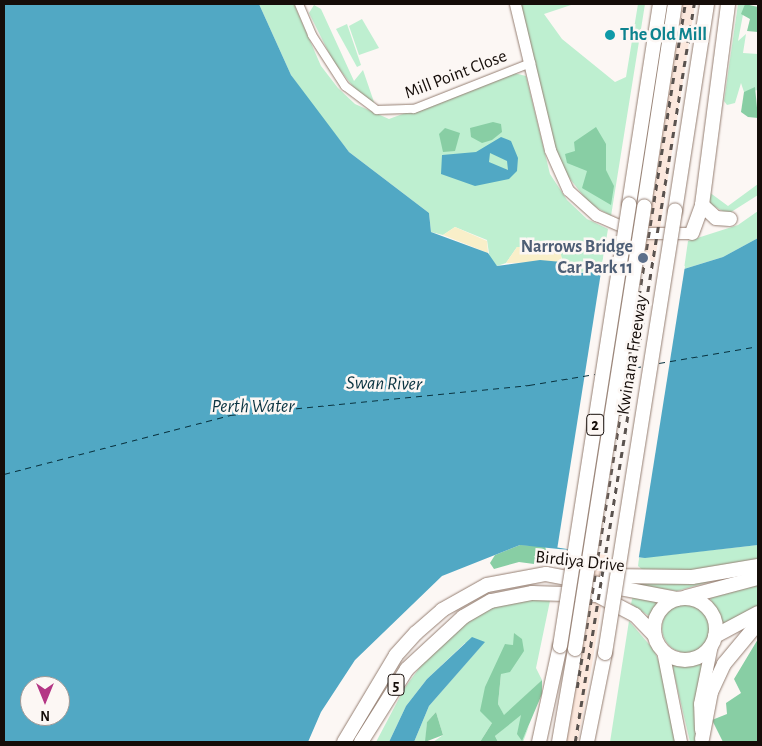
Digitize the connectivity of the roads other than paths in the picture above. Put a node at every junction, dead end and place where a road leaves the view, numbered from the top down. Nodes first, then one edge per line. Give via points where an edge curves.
1 (299, 4) edge
2 (514, 4) edge
3 (660, 4) edge
4 (675, 4) edge
5 (707, 4) edge
6 (728, 4) edge
7 (531, 63) junction
8 (702, 204) junction
9 (730, 219) dead end
10 (692, 233) joint
11 (758, 566) edge
12 (546, 574) junction
13 (758, 578) edge
14 (681, 598) junction
15 (758, 613) edge
16 (758, 623) edge
17 (654, 634) junction
18 (442, 635) junction
19 (714, 640) junction
20 (663, 651) junction
21 (702, 741) edge
22 (344, 742) edge
23 (361, 742) edge
24 (370, 742) edge
25 (538, 742) edge
26 (559, 742) edge
27 (587, 742) edge
28 (681, 742) edge

1 - 7 street, Mill Point Close via 312,35 345,86 377,110 414,109
2 - 7 street
3 - 25 highway, Kwinana Freeway / 2, bridge via 560,646
4 - 26 highway, bridge
5 - 27 highway, Kwinana Freeway, bridge via 605,653
6 - 8 highway
7 - 10 street via 556,169 582,204 608,223 637,233
8 - 9 highway via 716,218
8 - 10 highway
11 - 12 highway, 5 via 672,578
12 - 14 highway, Birdiya Drive / 5
12 - 22 highway, Birdiya Drive / 5 via 487,584 428,621 396,655
13 - 14 highway, 5
14 - 17 highway, 5 via 660,609
14 - 19 highway, 5 via 700,601 712,612
15 - 19 highway
16 - 21 highway via 724,664 712,692
17 - 18 highway, Birdiya Drive / 5 via 636,615 597,595 544,592 491,601
17 - 20 highway, 5
18 - 23 highway, Birdiya Drive / 5 via 407,669
18 - 24 highway via 395,694
19 - 20 highway via 698,657 686,660
19 - 21 main road via 700,704
20 - 28 main road

